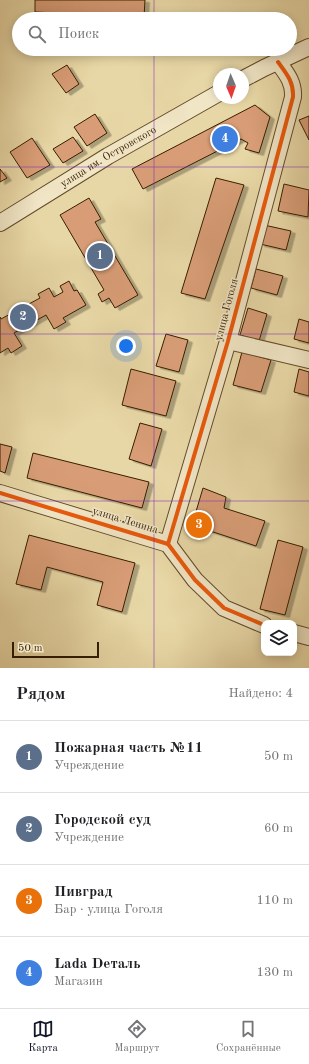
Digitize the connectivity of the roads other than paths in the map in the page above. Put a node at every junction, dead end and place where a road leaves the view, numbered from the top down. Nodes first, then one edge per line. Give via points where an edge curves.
1 (309, 47) edge
2 (297, 53) edge
3 (290, 56) edge
4 (278, 62) junction
5 (249, 76) edge
6 (213, 96) edge
7 (0, 223) edge
8 (228, 341) junction
9 (309, 360) edge
10 (0, 493) edge
11 (168, 544) junction
12 (261, 624) edge
13 (297, 634) edge
14 (309, 638) edge

1 - 2 street
3 - 4 street
4 - 5 street
4 - 8 street, улица Гоголя via 290,79 294,91 293,98
6 - 7 street, улица им. Островского via 108,156
8 - 9 street
8 - 11 street, улица Гоголя
10 - 11 street, улица Ленина
11 - 12 street, улица Ленина via 195,580 224,608
13 - 14 street

